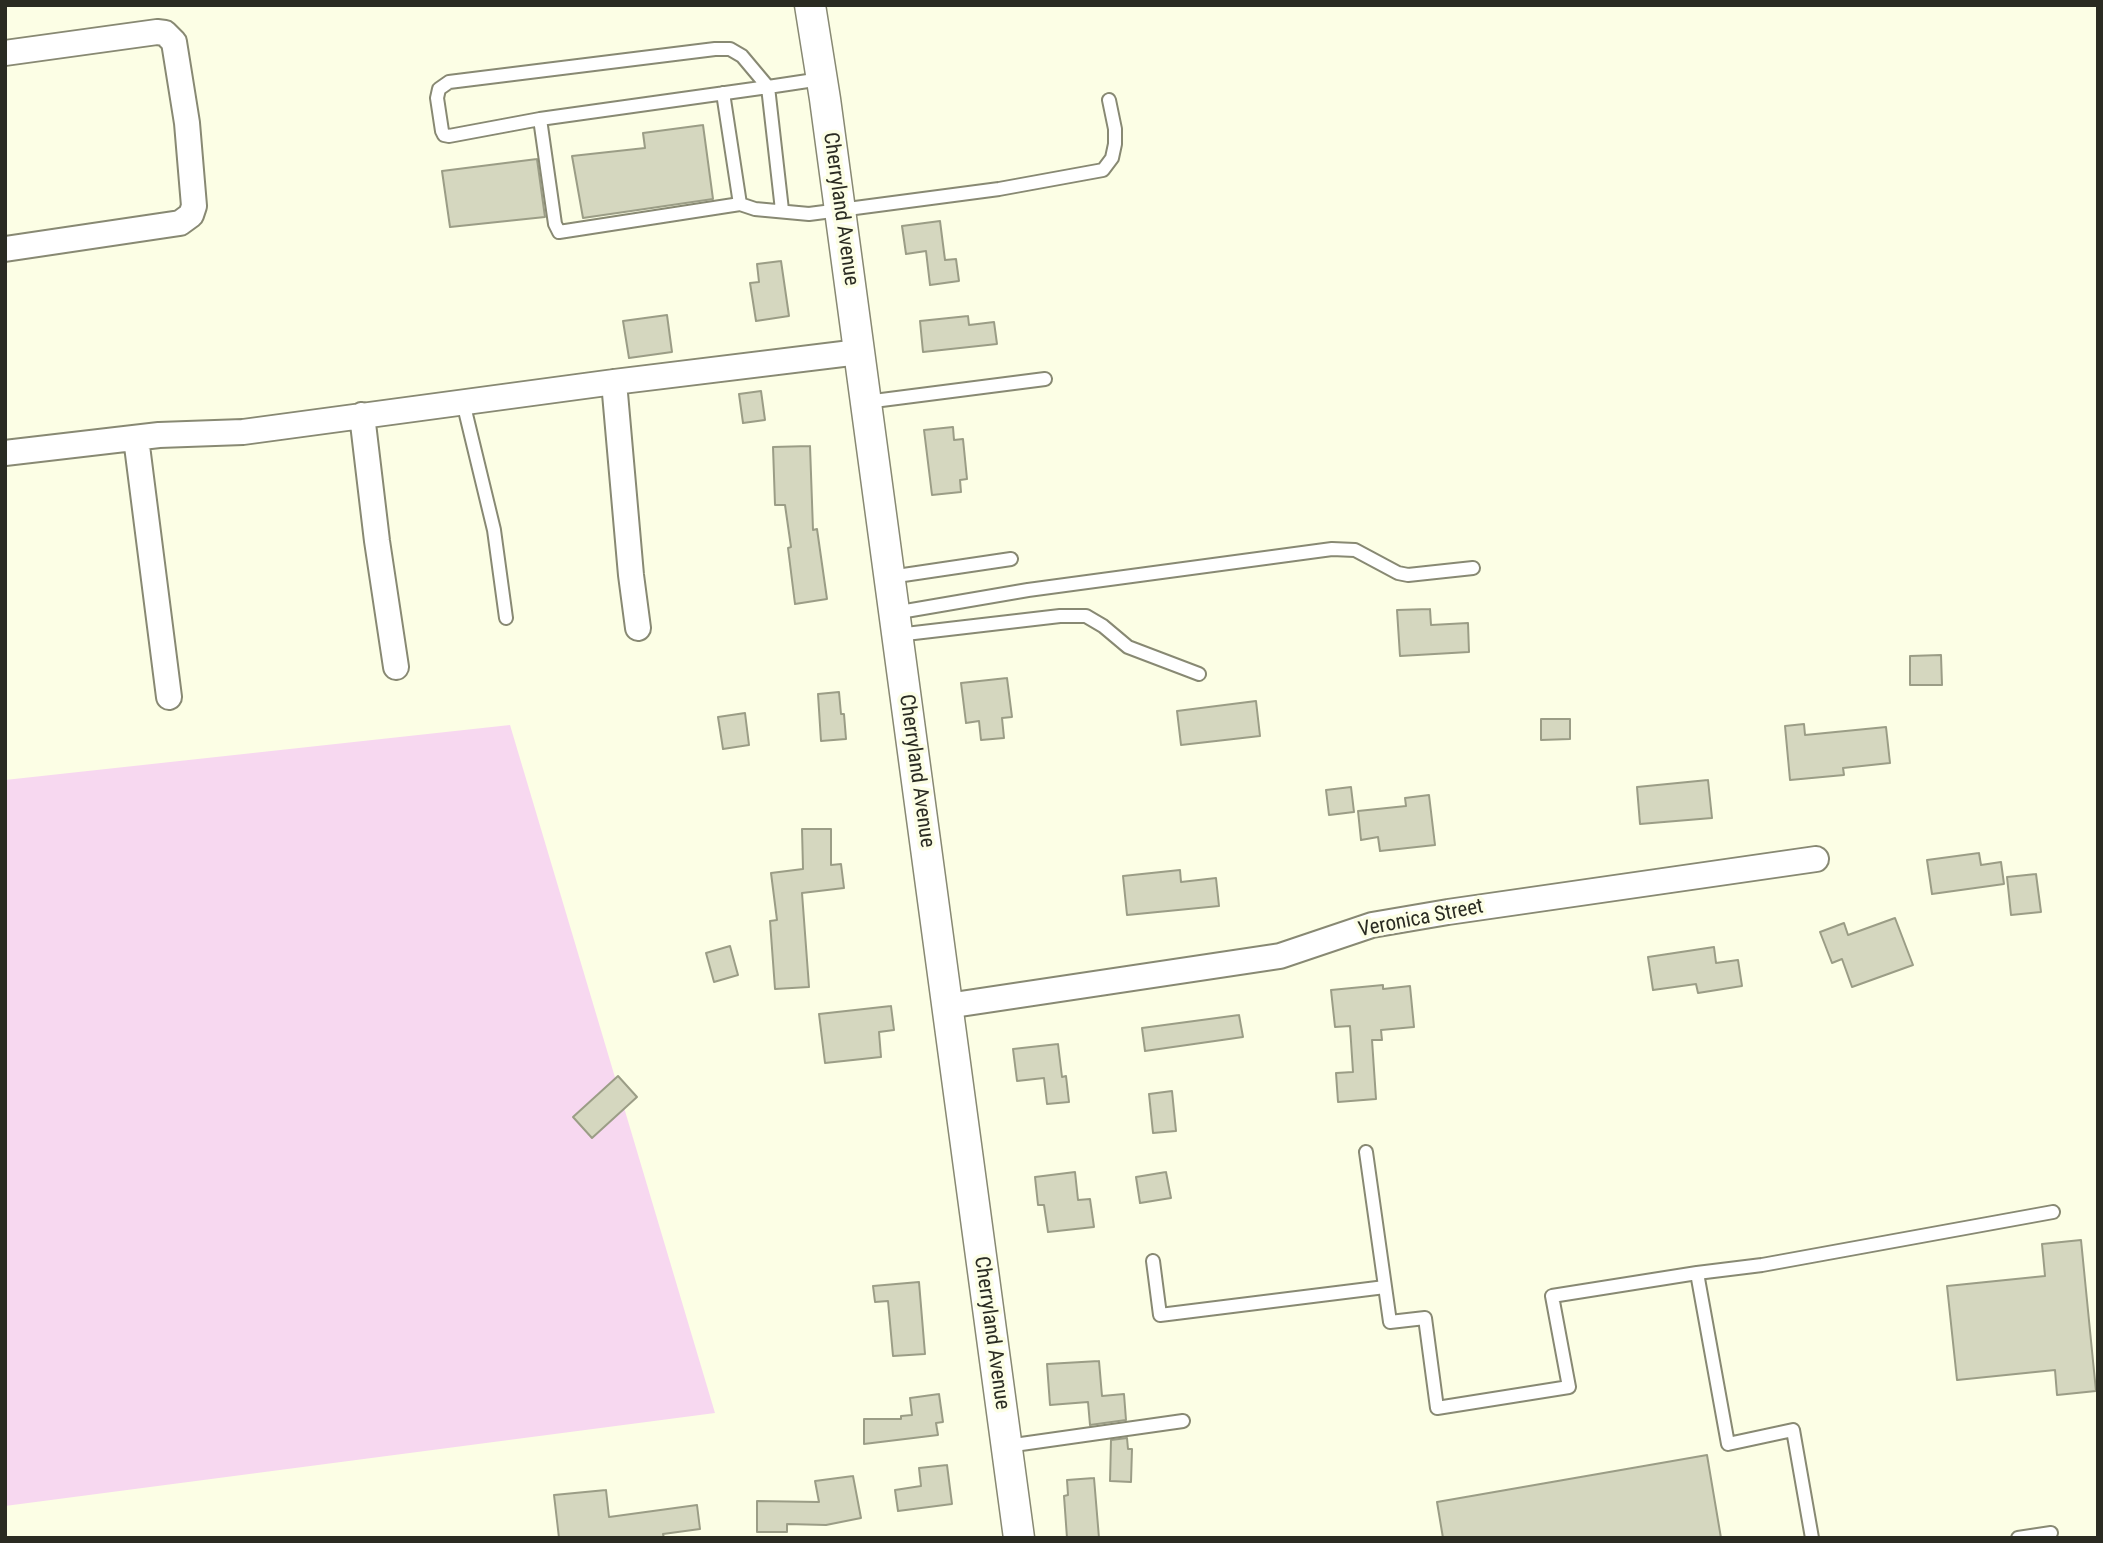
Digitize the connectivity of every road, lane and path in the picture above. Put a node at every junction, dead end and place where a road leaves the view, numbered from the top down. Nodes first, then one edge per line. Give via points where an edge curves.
1 (810, 5) edge
2 (5, 52) edge
3 (822, 79) junction
4 (768, 87) junction
5 (723, 93) junction
6 (1109, 100) dead end
7 (540, 120) junction
8 (740, 204) junction
9 (782, 210) junction
10 (840, 210) junction
11 (5, 249) edge
12 (859, 352) junction
13 (1045, 379) dead end
14 (614, 382) junction
15 (463, 402) junction
16 (865, 402) junction
17 (362, 415) junction
18 (136, 438) junction
19 (5, 453) edge
20 (1010, 559) dead end
21 (1473, 568) dead end
22 (889, 578) junction
23 (506, 618) dead end
24 (896, 624) junction
25 (638, 628) dead end
26 (396, 667) dead end
27 (1199, 674) dead end
28 (169, 697) dead end
29 (1816, 859) dead end
30 (947, 1006) junction
31 (1366, 1152) dead end
32 (2053, 1212) dead end
33 (1153, 1261) dead end
34 (1697, 1273) junction
35 (1385, 1287) junction
36 (1182, 1421) dead end
37 (1006, 1446) junction
38 (2051, 1533) dead end
39 (1019, 1538) edge
40 (1812, 1538) edge
41 (2018, 1538) edge

1 - 3 street, Cherryland Avenue
2 - 11 street via 165,33 174,42 194,206 180,223
3 - 4 lane
3 - 10 street, Cherryland Avenue
4 - 5 lane
4 - 7 lane via 742,56 730,49 715,49 449,82 439,89 443,135
4 - 9 lane
5 - 7 lane
5 - 8 lane
6 - 10 lane via 1115,144 1112,158 1102,170
7 - 8 lane via 559,232
8 - 9 lane
9 - 10 lane via 809,214
10 - 12 street, Cherryland Avenue
12 - 14 street
12 - 16 street, Cherryland Avenue
13 - 16 lane
14 - 15 street
14 - 25 street
15 - 17 street
15 - 23 lane via 494,530
16 - 22 street, Cherryland Avenue
17 - 18 street via 243,432
17 - 26 street
18 - 19 street
18 - 28 street
20 - 22 lane
21 - 24 lane via 1408,575 1354,550 1332,549 1028,590
22 - 24 street, Cherryland Avenue
24 - 27 lane via 1086,616 1128,647
24 - 30 street, Cherryland Avenue
29 - 30 street, Veronica Street via 1448,912 1372,925 1280,956
30 - 37 street, Cherryland Avenue
31 - 35 lane
32 - 34 lane
33 - 35 lane via 1160,1315
34 - 35 lane via 1552,1296 1569,1387 1437,1408 1425,1318 1390,1322
34 - 40 lane via 1728,1444 1793,1430
36 - 37 lane
37 - 39 street, Cherryland Avenue
38 - 41 lane

